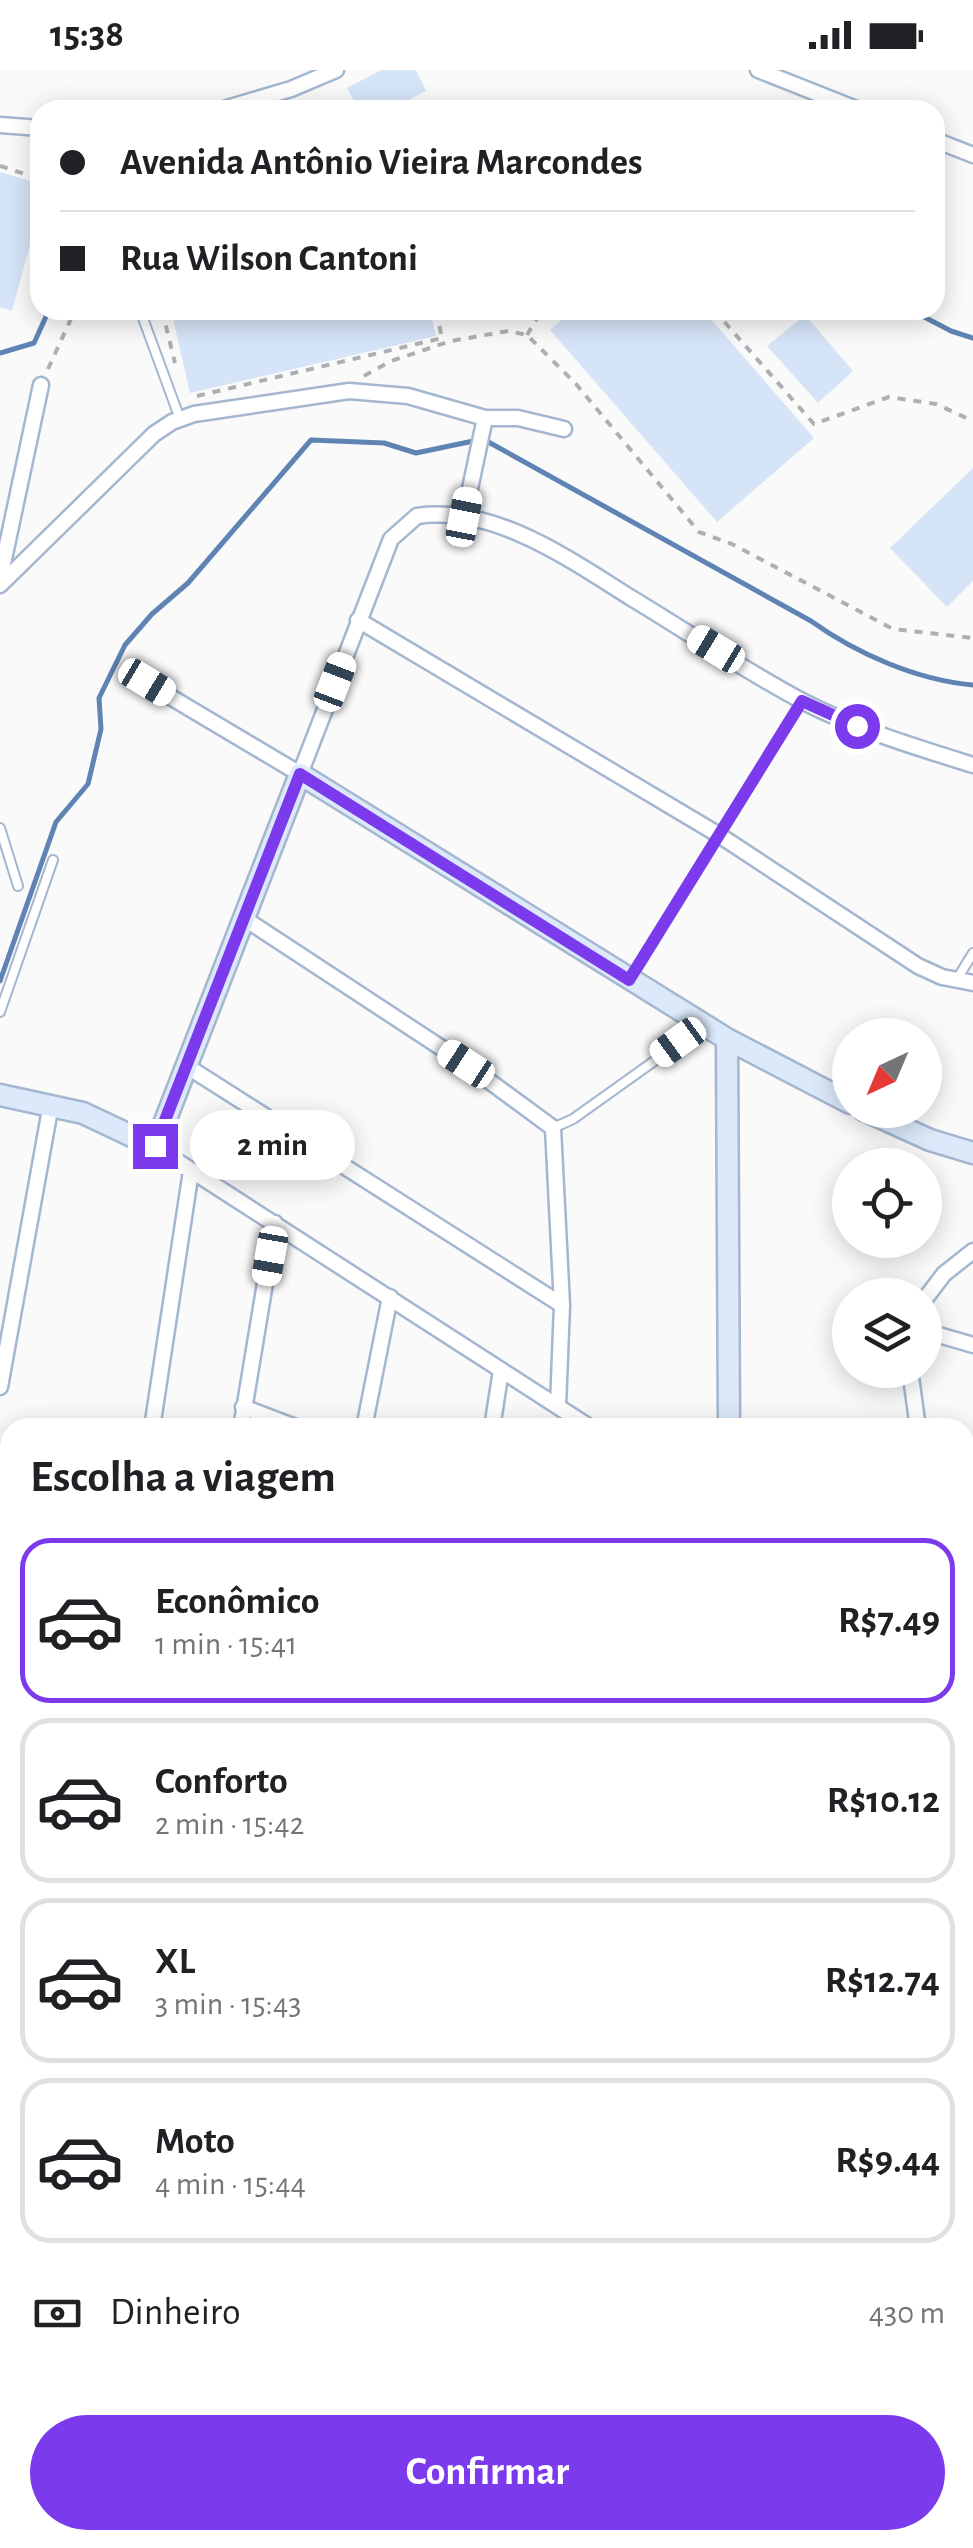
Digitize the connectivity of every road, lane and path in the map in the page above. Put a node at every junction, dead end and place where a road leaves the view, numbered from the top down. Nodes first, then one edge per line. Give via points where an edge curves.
1 (336, 70) edge
2 (758, 70) edge
3 (255, 100) edge
4 (833, 100) edge
5 (0, 125) edge
6 (30, 127) edge
7 (945, 144) edge
8 (973, 156) edge
9 (0, 166) edge
10 (30, 176) edge
11 (70, 320) edge
12 (144, 320) edge
13 (164, 320) edge
14 (439, 320) edge
15 (536, 320) edge
16 (723, 320) edge
17 (527, 334) junction
18 (444, 341) junction
19 (178, 376) dead end
20 (41, 385) joint
21 (349, 391) junction
22 (183, 399) dead end
23 (485, 418) junction
24 (180, 419) junction
25 (973, 422) edge
26 (564, 429) dead end
27 (464, 517) junction
28 (0, 582) edge
29 (358, 620) junction
30 (973, 638) edge
31 (147, 682) dead end
32 (802, 701) junction
33 (973, 766) edge
34 (300, 774) junction
35 (0, 828) edge
36 (719, 835) junction
37 (52, 860) dead end
38 (18, 886) dead end
39 (245, 919) junction
40 (973, 953) edge
41 (629, 980) junction
42 (956, 981) junction
43 (973, 983) edge
44 (0, 1012) edge
45 (706, 1026) junction
46 (727, 1039) junction
47 (188, 1068) junction
48 (832, 1094) edge
49 (0, 1095) edge
50 (51, 1104) junction
51 (553, 1128) junction
52 (904, 1128) edge
53 (155, 1146) junction
54 (973, 1153) edge
55 (191, 1171) junction
56 (276, 1223) junction
57 (973, 1250) edge
58 (941, 1278) edge
59 (390, 1297) junction
60 (562, 1304) junction
61 (942, 1336) edge
62 (973, 1345) edge
63 (501, 1370) junction
64 (0, 1387) edge
65 (912, 1388) edge
66 (558, 1406) junction
67 (243, 1407) junction
68 (154, 1418) edge
69 (241, 1418) edge
70 (272, 1418) edge
71 (366, 1418) edge
72 (494, 1418) edge
73 (577, 1418) edge
74 (729, 1418) edge
75 (917, 1418) edge

1 - 3 street
2 - 4 street
5 - 6 street
7 - 8 street
9 - 10 path
11 - 20 path
12 - 24 lane
13 - 19 path
14 - 18 path
15 - 17 path
16 - 25 path via 814,424 889,397 936,404
17 - 18 path
17 - 30 path via 699,532 893,629
18 - 21 path via 390,361
18 - 22 path
20 - 28 street
21 - 23 street via 408,396
21 - 24 street
23 - 26 street
23 - 27 street
24 - 28 street via 154,434
27 - 29 street via 417,516 391,540
27 - 32 street via 554,551
29 - 34 street
29 - 36 street
31 - 34 street
32 - 33 street
32 - 36 lane
34 - 39 street
34 - 41 street
35 - 38 lane
36 - 41 lane
36 - 42 street via 893,951
37 - 44 lane
39 - 47 street
39 - 51 street
40 - 42 lane
41 - 45 street
42 - 43 street
45 - 46 street
45 - 51 lane
46 - 48 street
46 - 74 street
47 - 53 street
47 - 60 street
49 - 50 street
50 - 53 street
50 - 64 street
51 - 60 street
52 - 54 street
53 - 55 street
55 - 56 street
55 - 68 street
56 - 59 street
56 - 67 street
57 - 58 street
59 - 63 street
59 - 71 street
60 - 66 street
61 - 62 street
63 - 66 street
63 - 72 street
65 - 75 street
66 - 73 street
67 - 69 street
67 - 70 street

